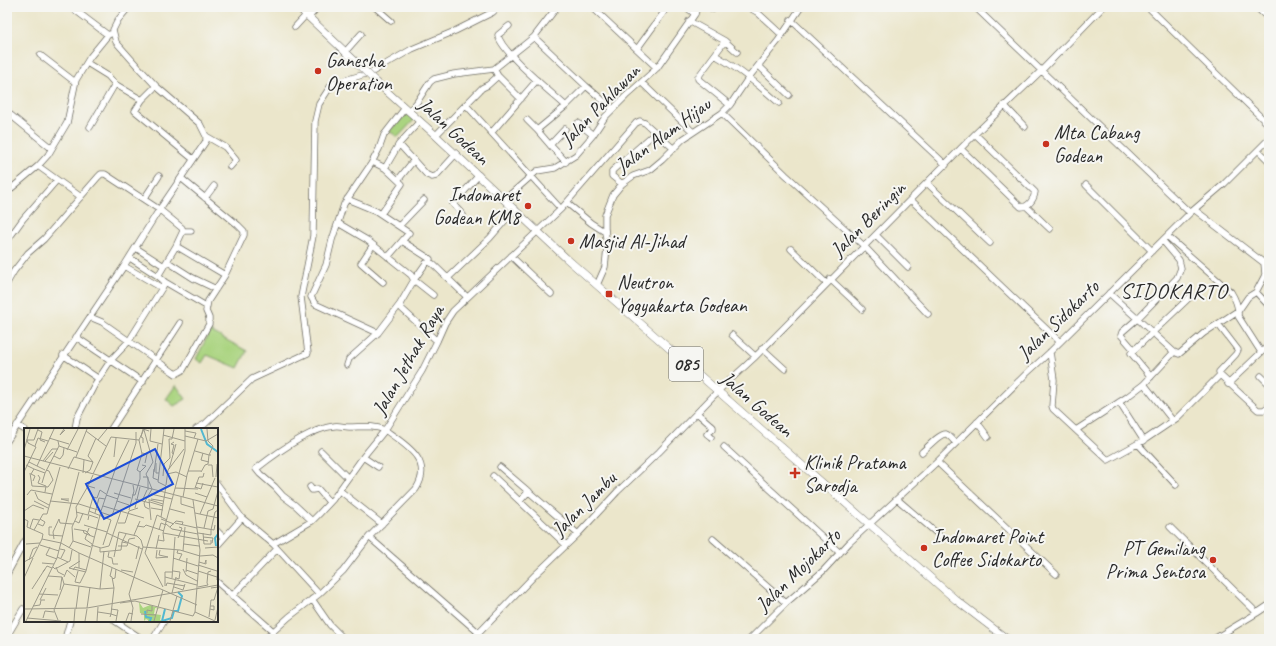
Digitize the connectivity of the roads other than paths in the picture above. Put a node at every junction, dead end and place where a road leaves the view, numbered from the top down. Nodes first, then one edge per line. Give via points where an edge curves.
1 (71, 7) edge
2 (129, 7) edge
3 (298, 7) edge
4 (318, 7) edge
5 (375, 7) edge
6 (498, 7) edge
7 (557, 7) edge
8 (592, 7) edge
9 (686, 7) edge
10 (697, 7) edge
11 (748, 7) edge
12 (802, 7) edge
13 (975, 7) edge
14 (1103, 7) edge
15 (1148, 7) edge
16 (1256, 7) edge
17 (78, 9) edge
18 (664, 12) dead end
19 (695, 14) junction
20 (307, 16) junction
21 (1269, 19) edge
22 (791, 20) junction
23 (391, 21) dead end
24 (689, 21) junction
25 (508, 26) dead end
26 (294, 27) dead end
27 (113, 30) junction
28 (361, 34) dead end
29 (108, 35) junction
30 (782, 35) junction
31 (534, 37) junction
32 (725, 40) junction
33 (637, 49) junction
34 (345, 52) junction
35 (737, 52) dead end
36 (40, 54) dead end
37 (715, 55) junction
38 (514, 58) junction
39 (87, 63) junction
40 (759, 66) junction
41 (657, 68) junction
42 (1041, 71) junction
43 (496, 72) junction
44 (748, 77) junction
45 (537, 80) junction
46 (75, 82) junction
47 (642, 83) junction
48 (115, 84) junction
49 (156, 86) junction
50 (586, 86) junction
51 (789, 95) dead end
52 (521, 99) junction
53 (142, 100) junction
54 (780, 103) dead end
55 (466, 105) junction
56 (730, 105) junction
57 (1004, 105) junction
58 (566, 106) junction
59 (613, 108) junction
60 (407, 110) junction
61 (7, 112) edge
62 (722, 113) junction
63 (527, 120) dead end
64 (420, 121) junction
65 (578, 123) dead end
66 (1269, 125) edge
67 (90, 127) dead end
68 (1024, 127) dead end
69 (565, 129) dead end
70 (537, 130) junction
71 (492, 132) junction
72 (656, 132) junction
73 (693, 132) junction
74 (975, 134) junction
75 (436, 135) junction
76 (593, 135) junction
77 (206, 136) junction
78 (1269, 139) edge
79 (399, 144) junction
80 (550, 145) junction
81 (51, 148) junction
82 (674, 149) junction
83 (961, 149) junction
84 (1259, 151) junction
85 (456, 154) junction
86 (193, 159) junction
87 (414, 160) junction
88 (373, 162) junction
89 (566, 162) junction
90 (1269, 162) edge
91 (946, 165) junction
92 (38, 166) junction
93 (230, 167) dead end
94 (385, 168) junction
95 (479, 175) junction
96 (159, 176) dead end
97 (530, 176) junction
98 (181, 178) junction
99 (57, 180) junction
100 (398, 180) junction
101 (927, 183) junction
102 (622, 184) junction
103 (1086, 185) dead end
104 (214, 186) dead end
105 (7, 192) edge
106 (81, 197) junction
107 (205, 198) junction
108 (144, 199) junction
109 (347, 199) junction
110 (505, 199) junction
111 (424, 200) dead end
112 (911, 200) junction
113 (567, 203) junction
114 (1026, 206) junction
115 (515, 209) junction
116 (561, 209) junction
117 (160, 210) junction
118 (1192, 211) junction
119 (380, 214) junction
120 (463, 215) dead end
121 (338, 223) junction
122 (399, 226) junction
123 (1050, 229) dead end
124 (183, 230) junction
125 (191, 231) dead end
126 (538, 231) junction
127 (605, 232) junction
128 (876, 235) junction
129 (1167, 236) junction
130 (7, 241) edge
131 (402, 241) junction
132 (1163, 241) junction
133 (990, 243) dead end
134 (373, 245) junction
135 (176, 246) junction
136 (864, 246) junction
137 (136, 248) junction
138 (791, 249) dead end
139 (1152, 251) junction
140 (512, 256) junction
141 (388, 257) junction
142 (1269, 257) edge
143 (130, 258) junction
144 (429, 262) junction
145 (1264, 263) junction
146 (166, 264) junction
147 (124, 266) junction
148 (908, 267) dead end
149 (225, 275) junction
150 (158, 276) junction
151 (448, 278) junction
152 (414, 280) junction
153 (828, 281) junction
154 (165, 282) junction
155 (383, 282) dead end
156 (7, 284) edge
157 (597, 285) junction
158 (162, 288) junction
159 (216, 289) junction
160 (1256, 292) junction
161 (1109, 293) junction
162 (551, 294) dead end
163 (432, 295) dead end
164 (467, 297) junction
165 (1190, 297) dead end
166 (400, 304) junction
167 (206, 306) junction
168 (1269, 306) edge
169 (862, 309) dead end
170 (1239, 310) junction
171 (928, 314) dead end
172 (90, 317) junction
173 (1137, 319) junction
174 (180, 323) dead end
175 (1218, 324) junction
176 (378, 333) junction
177 (1153, 333) junction
178 (732, 335) dead end
179 (76, 337) junction
180 (130, 341) junction
181 (437, 341) junction
182 (1060, 342) junction
183 (1269, 345) edge
184 (762, 348) junction
185 (1134, 350) junction
186 (1050, 352) junction
187 (1174, 352) junction
188 (1262, 352) junction
189 (63, 355) junction
190 (755, 356) junction
191 (111, 360) junction
192 (156, 361) junction
193 (347, 365) dead end
194 (785, 369) dead end
195 (1220, 375) junction
196 (1261, 376) dead end
197 (1151, 377) junction
198 (99, 379) junction
199 (143, 382) junction
200 (1144, 384) junction
201 (1228, 384) junction
202 (1269, 384) edge
203 (718, 391) junction
204 (1119, 402) junction
205 (1269, 406) edge
206 (697, 413) junction
207 (1173, 421) junction
208 (977, 422) junction
209 (17, 426) junction
210 (75, 428) edge
211 (112, 428) edge
212 (198, 428) edge
213 (24, 430) edge
214 (385, 430) junction
215 (1076, 430) junction
216 (988, 436) dead end
217 (711, 438) dead end
218 (7, 441) edge
219 (1144, 441) junction
220 (956, 443) junction
221 (1138, 444) junction
222 (724, 447) dead end
223 (320, 451) dead end
224 (922, 452) dead end
225 (363, 458) junction
226 (937, 462) junction
227 (378, 467) dead end
228 (500, 467) dead end
229 (493, 476) dead end
230 (348, 478) junction
231 (218, 485) edge
232 (1176, 485) dead end
233 (310, 488) dead end
234 (339, 490) junction
235 (529, 491) junction
236 (224, 494) junction
237 (218, 496) edge
238 (897, 499) junction
239 (520, 501) junction
240 (329, 502) junction
241 (242, 518) junction
242 (312, 521) junction
243 (382, 524) junction
244 (870, 524) junction
245 (1170, 527) dead end
246 (218, 532) edge
247 (578, 534) junction
248 (940, 536) dead end
249 (370, 537) junction
250 (224, 538) junction
251 (713, 539) dead end
252 (24, 543) edge
253 (273, 544) junction
254 (218, 545) edge
255 (566, 545) junction
256 (277, 549) junction
257 (840, 553) junction
258 (7, 574) edge
259 (1056, 574) dead end
260 (218, 583) edge
261 (319, 594) junction
262 (232, 596) junction
263 (312, 599) junction
264 (786, 603) junction
265 (1269, 605) edge
266 (23, 609) dead end
267 (1257, 613) junction
268 (70, 622) edge
269 (116, 622) edge
270 (163, 622) edge
271 (273, 631) junction
272 (478, 633) junction
273 (7, 636) edge
274 (65, 639) edge
275 (142, 639) edge
276 (153, 639) edge
277 (264, 639) edge
278 (344, 639) edge
279 (473, 639) edge
280 (750, 639) edge
281 (1007, 639) edge
282 (1214, 639) edge

1 - 17 street
2 - 27 street
3 - 20 main road, Jalan Godean / 085
4 - 20 street
5 - 23 street
6 - 212 street via 493,12 412,49 372,72 332,84 319,104 315,121 313,236 301,297 308,353 252,379
7 - 31 street
8 - 33 street
9 - 19 street
10 - 19 street, Jalan Pahlawan
11 - 30 street
12 - 22 street, Jalan Alam Hijau
13 - 42 street
14 - 42 street, Jalan Beringin
15 - 66 street
16 - 21 street
17 - 29 street
18 - 33 street
19 - 24 street, Jalan Pahlawan
20 - 26 street
20 - 34 main road, Jalan Godean / 085
22 - 30 street, Jalan Alam Hijau
22 - 91 street
24 - 32 street
24 - 41 street, Jalan Pahlawan
25 - 38 street via 498,38
27 - 29 street
27 - 49 street via 116,42
28 - 34 street
29 - 39 street
30 - 40 street, Jalan Alam Hijau
31 - 38 street
31 - 50 street
32 - 35 street
32 - 37 street
33 - 41 street
34 - 60 main road, Jalan Godean / 085, bridge
36 - 46 street
37 - 44 street
37 - 56 street via 698,79
38 - 43 street
38 - 45 street
39 - 46 street
39 - 48 street via 108,76
40 - 44 street, Jalan Alam Hijau
40 - 51 street
41 - 47 street, Jalan Pahlawan
42 - 57 street, Jalan Beringin
42 - 118 street
43 - 52 street
43 - 55 street via 488,85
43 - 60 street via 454,74 434,79 418,102
44 - 54 street
44 - 56 street, Jalan Alam Hijau
45 - 52 street
45 - 58 street
46 - 81 street via 67,123
47 - 59 street, Jalan Pahlawan
47 - 73 street
48 - 53 street
48 - 67 street
49 - 53 street
49 - 77 street via 200,124
50 - 58 street
50 - 59 street
52 - 71 street
53 - 86 street via 135,110 136,113
55 - 71 street
55 - 75 street
56 - 62 street, Jalan Alam Hijau
57 - 68 street
57 - 74 street, Jalan Beringin
58 - 70 street
59 - 76 street, Jalan Pahlawan
60 - 64 main road, Jalan Godean / 085
60 - 88 street via 384,135
61 - 81 street
62 - 73 street, Jalan Alam Hijau
62 - 136 street
63 - 70 street
64 - 75 main road, Jalan Godean / 085
64 - 79 street
65 - 76 street
69 - 80 street
70 - 80 street
71 - 97 street
72 - 82 street, Jalan Jethak Raya
72 - 102 street via 612,171 612,176
72 - 113 street, Jalan Jethak Raya via 642,122 636,123
73 - 82 street, Jalan Alam Hijau
74 - 83 street, Jalan Beringin
74 - 114 street via 1035,192 1033,199
75 - 85 main road, Jalan Godean / 085
76 - 89 street, Jalan Pahlawan via 576,155
77 - 86 street via 204,144
77 - 93 street via 225,148 236,160
78 - 84 street, Jalan Sidokarto
79 - 87 street
79 - 94 street
80 - 89 street
81 - 92 street
82 - 102 street, Jalan Alam Hijau via 650,170
83 - 91 street, Jalan Beringin
83 - 114 street via 1021,207
84 - 90 street
84 - 118 street, Jalan Sidokarto
85 - 87 street via 434,177 428,175
85 - 95 main road, Jalan Godean / 085
86 - 98 street
87 - 100 street
88 - 94 street
88 - 109 street
89 - 97 street, Jalan Pahlawan via 555,168 537,171
91 - 101 street, Jalan Beringin
92 - 99 street
92 - 105 street
94 - 100 street
95 - 110 main road, Jalan Godean / 085
95 - 120 street via 453,204
96 - 108 street
97 - 110 street, Jalan Pahlawan
97 - 116 street
98 - 107 street
98 - 117 street
99 - 106 street
99 - 130 street
100 - 119 street via 402,184
101 - 112 street, Jalan Beringin
101 - 133 street
102 - 127 street, Jalan Alam Hijau via 613,195 608,208
103 - 139 street
104 - 107 street
106 - 108 street via 101,174 105,174
106 - 156 street via 28,253
107 - 149 street via 244,231
108 - 117 street
109 - 119 street
109 - 121 street
110 - 115 main road, Jalan Godean / 085
111 - 122 street
112 - 128 street, Jalan Beringin
112 - 182 street
113 - 116 street, Jalan Jethak Raya
113 - 127 street
114 - 123 street
115 - 126 main road, Jalan Godean / 085
115 - 151 street via 490,238
116 - 126 street, Jalan Jethak Raya
117 - 124 street
117 - 137 street
118 - 129 street, Jalan Sidokarto
118 - 145 street
119 - 122 street
121 - 134 street
121 - 176 street via 326,265 311,297 315,304
122 - 131 street via 409,233
124 - 125 street
124 - 135 street
126 - 140 street, Jalan Jethak Raya
126 - 157 main road, Jalan Godean / 085
127 - 157 street, Jalan Alam Hijau via 607,257
128 - 136 street, Jalan Beringin
128 - 148 street
129 - 132 street, Jalan Sidokarto
129 - 170 street via 1231,292
131 - 141 street
131 - 144 street via 430,259
132 - 139 street, Jalan Sidokarto
132 - 173 street via 1179,260 1181,268 1177,278
134 - 141 street
134 - 155 street via 361,263
135 - 146 street
135 - 149 street
136 - 153 street, Jalan Beringin
136 - 171 street
137 - 143 street
137 - 146 street
138 - 153 street
139 - 161 street, Jalan Sidokarto
140 - 162 street
140 - 164 street, Jalan Jethak Raya
141 - 152 street
142 - 145 street
143 - 147 street
143 - 150 street
144 - 151 street
144 - 152 street
145 - 160 street via 1265,274
146 - 150 street
146 - 159 street
147 - 158 street
147 - 172 street
149 - 159 street
150 - 154 street
151 - 164 street
152 - 163 street
152 - 166 street
153 - 169 street
153 - 184 street, Jalan Beringin
154 - 158 street
154 - 167 street
157 - 203 main road, Jalan Godean / 085
158 - 180 street
159 - 167 street
160 - 168 street
160 - 170 street via 1248,297
161 - 173 street
161 - 182 street, Jalan Sidokarto
164 - 181 street, Jalan Jethak Raya via 453,311
165 - 177 street
166 - 176 street
166 - 181 street via 402,309
167 - 192 street via 209,324 182,370 176,374
170 - 175 street
170 - 188 street via 1238,316
172 - 179 street
172 - 180 street
173 - 177 street
173 - 185 street via 1121,335
174 - 192 street
175 - 187 street via 1181,354
175 - 195 street via 1238,350 1219,372
176 - 193 street via 349,359
177 - 185 street
177 - 187 street
178 - 190 street
179 - 189 street
179 - 191 street
180 - 191 street
180 - 192 street
181 - 214 street, Jalan Jethak Raya via 422,371
182 - 186 street, Jalan Sidokarto
183 - 188 street
184 - 190 street, Jalan Beringin
184 - 194 street
185 - 197 street via 1132,356
186 - 208 street, Jalan Sidokarto
186 - 215 street via 1054,380 1052,406
187 - 197 street
188 - 201 street
189 - 198 street
189 - 209 street
190 - 203 street, Jalan Beringin
191 - 198 street
191 - 199 street
192 - 199 street
195 - 201 street
195 - 207 street
196 - 202 street
197 - 200 street
198 - 210 street via 77,418
199 - 211 street
200 - 204 street
200 - 207 street
201 - 205 street via 1258,410 1264,410
203 - 206 street, Jalan Jambu
203 - 244 main road, Jalan Godean / 085
204 - 215 street
204 - 219 street
206 - 217 street via 713,428 707,434
206 - 247 street, Jalan Jambu
207 - 219 street
208 - 216 street
208 - 220 street, Jalan Sidokarto
209 - 213 street
209 - 218 street
214 - 225 street
214 - 242 street via 369,426 325,428 280,450 256,469 282,496
214 - 243 street, Jalan Jethak Raya via 410,449 420,462 423,473 416,489
215 - 221 street via 1108,460
219 - 221 street
220 - 224 street via 948,435 941,435
220 - 226 street, Jalan Sidokarto
221 - 232 street
222 - 257 street
223 - 230 street
225 - 227 street
225 - 230 street
226 - 238 street, Jalan Sidokarto
226 - 259 street
228 - 235 street
229 - 239 street
230 - 234 street
231 - 236 street
233 - 240 street via 318,489
234 - 240 street
234 - 243 street
235 - 239 street
235 - 247 street
236 - 237 street
236 - 241 street
238 - 244 street, Jalan Sidokarto
238 - 248 street
239 - 255 street
240 - 242 street
241 - 250 street
241 - 253 street
242 - 253 street
243 - 249 street, Jalan Jethak Raya
244 - 257 street, Jalan Mojokarto
244 - 281 main road, Jalan Godean / 085 via 956,600
245 - 267 street
246 - 250 street
247 - 255 street, Jalan Jambu
249 - 261 street, Jalan Jethak Raya via 343,571
249 - 272 street
250 - 254 street
251 - 264 street
252 - 258 street
253 - 256 street
255 - 272 street, Jalan Jambu
256 - 261 street
256 - 262 street
257 - 264 street, Jalan Mojokarto
260 - 262 street
261 - 263 street, Jalan Jethak Raya
262 - 271 street
263 - 271 street, Jalan Jethak Raya
263 - 278 street via 330,625
264 - 280 street, Jalan Mojokarto
265 - 267 street
266 - 273 street
267 - 282 street
268 - 274 street
269 - 275 street
270 - 276 street
271 - 277 street, Jalan Jethak Raya
272 - 279 street, Jalan Jambu

